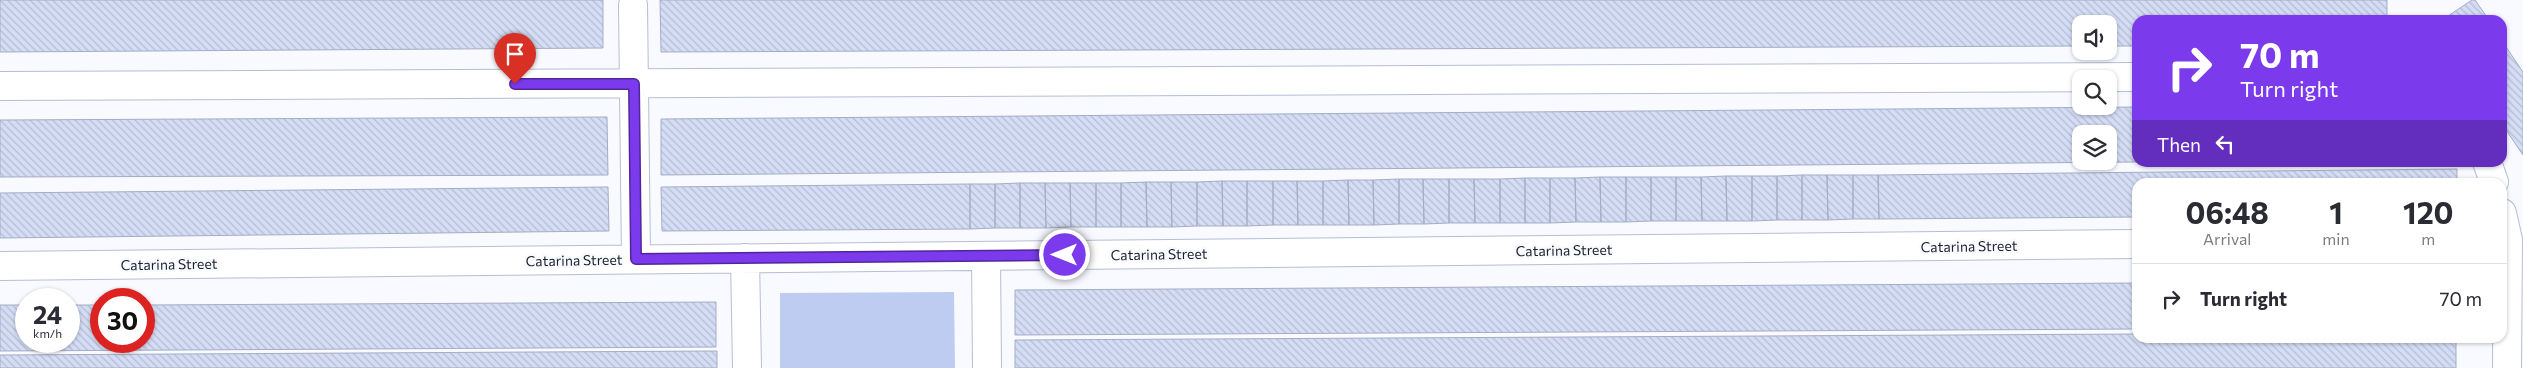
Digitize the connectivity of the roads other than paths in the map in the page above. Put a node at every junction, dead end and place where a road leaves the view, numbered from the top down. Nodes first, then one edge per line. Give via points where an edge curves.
1 (633, 5) dead end
2 (2132, 78) edge
3 (634, 84) junction
4 (0, 86) edge
5 (2507, 228) edge
6 (2511, 240) edge
7 (2132, 244) edge
8 (986, 256) junction
9 (745, 258) junction
10 (636, 259) junction
11 (0, 266) edge
12 (746, 368) edge
13 (987, 368) edge
14 (2507, 368) edge

1 - 3 street
2 - 3 street
3 - 4 street
3 - 10 street
5 - 6 street
6 - 14 street
7 - 8 street, Catarina Street
8 - 9 street, Catarina Street
8 - 13 street
9 - 10 street, Catarina Street
9 - 12 street
10 - 11 street, Catarina Street

